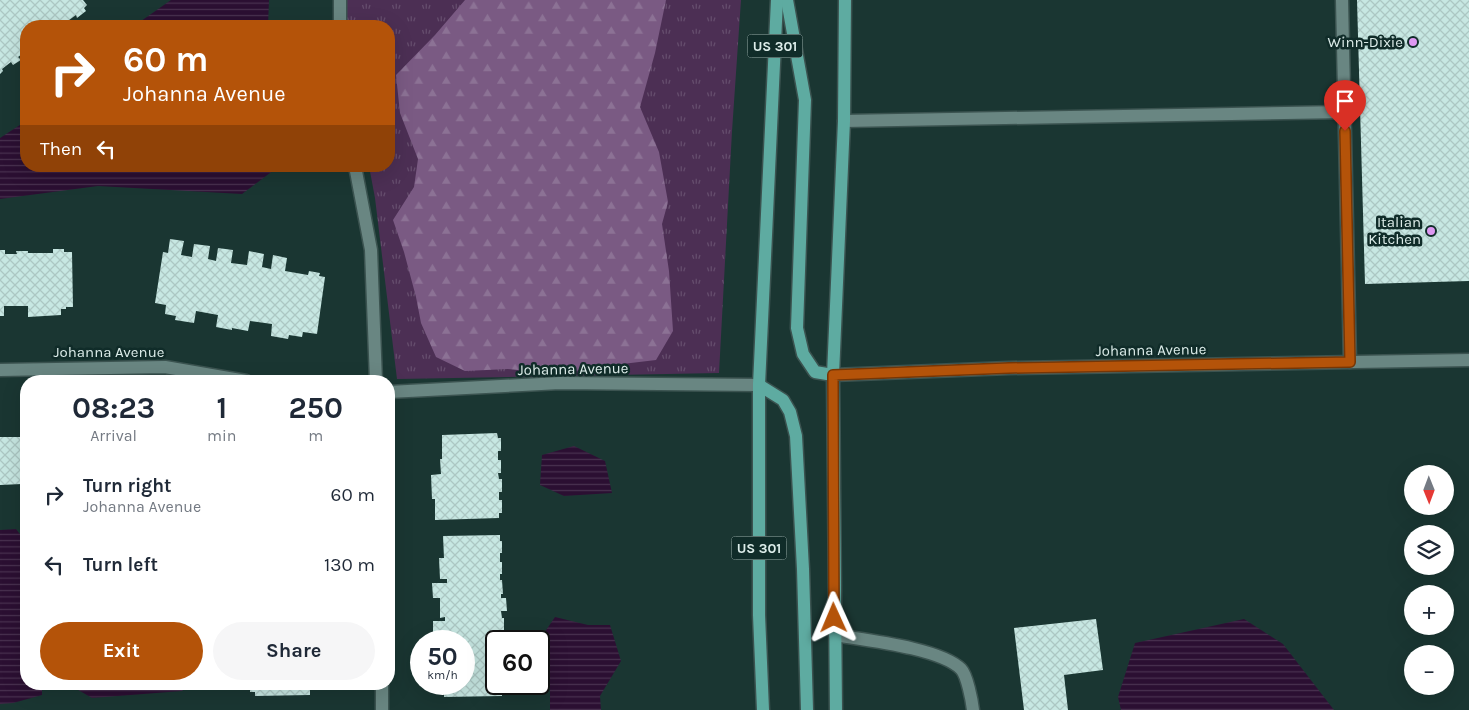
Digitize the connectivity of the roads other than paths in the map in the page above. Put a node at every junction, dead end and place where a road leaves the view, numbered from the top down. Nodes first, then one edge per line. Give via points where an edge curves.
1 (340, 0) edge
2 (777, 0) edge
3 (787, 0) edge
4 (846, 0) edge
5 (1342, 0) edge
6 (340, 20) edge
7 (1344, 112) junction
8 (844, 121) junction
9 (356, 172) edge
10 (1469, 360) edge
11 (1350, 362) junction
12 (0, 370) edge
13 (211, 375) edge
14 (376, 375) edge
15 (833, 375) junction
16 (759, 386) junction
17 (395, 392) edge
18 (835, 635) junction
19 (382, 690) edge
20 (382, 710) edge
21 (763, 710) edge
22 (807, 710) edge
23 (836, 710) edge
24 (973, 710) edge

1 - 6 street
2 - 16 main road, US 301
3 - 15 main road via 805,100 797,328 803,354 815,372
4 - 8 main road
5 - 7 street
7 - 8 street
7 - 11 street
8 - 15 main road
9 - 14 street via 371,250
10 - 11 street, Johanna Avenue
11 - 15 street, Johanna Avenue
12 - 13 street, Johanna Avenue via 165,367
15 - 18 main road
16 - 17 street, Johanna Avenue via 560,383
16 - 21 main road, US 301 via 759,615
16 - 22 main road via 783,400 790,412 796,436
18 - 23 main road
18 - 24 street via 905,647 948,660 963,670
19 - 20 street

